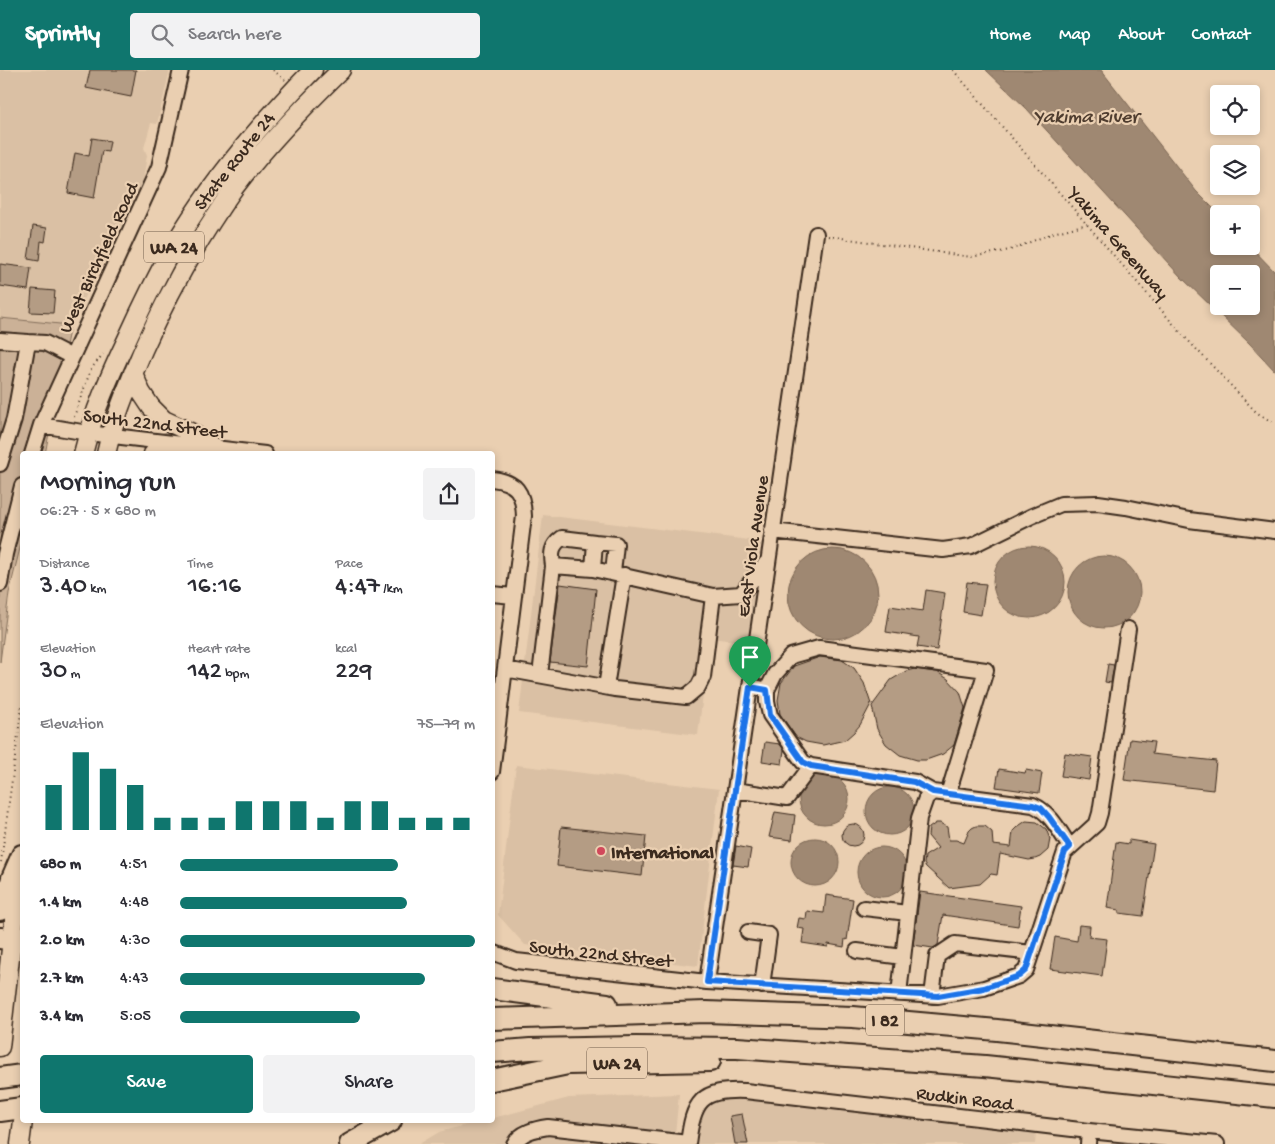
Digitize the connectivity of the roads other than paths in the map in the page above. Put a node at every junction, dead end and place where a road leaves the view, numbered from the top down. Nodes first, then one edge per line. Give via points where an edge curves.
1 (181, 70) edge
2 (313, 70) edge
3 (341, 70) edge
4 (816, 234) road end
5 (0, 340) edge
6 (28, 342) junction
7 (72, 357) junction
8 (133, 373) junction
9 (41, 425) junction
10 (88, 433) junction
11 (110, 436) junction
12 (183, 445) junction
13 (218, 450) edge
14 (33, 451) edge
15 (84, 451) edge
16 (107, 451) edge
17 (163, 451) edge
18 (0, 464) edge
19 (495, 479) edge
20 (20, 494) edge
21 (772, 531) junction
22 (1275, 531) edge
23 (596, 542) junction
24 (767, 562) junction
25 (553, 566) junction
26 (593, 569) junction
27 (618, 574) junction
28 (0, 584) edge
29 (495, 594) edge
30 (513, 596) junction
31 (713, 596) junction
32 (1128, 629) dead end
33 (505, 669) junction
34 (540, 675) junction
35 (606, 687) junction
36 (750, 687) junction
37 (767, 690) junction
38 (495, 748) edge
39 (811, 766) junction
40 (735, 790) junction
41 (933, 792) junction
42 (948, 794) junction
43 (1070, 847) junction
44 (20, 860) edge
45 (20, 870) edge
46 (864, 908) dead end
47 (0, 910) edge
48 (908, 913) junction
49 (748, 932) dead end
50 (11, 940) edge
51 (857, 951) dead end
52 (495, 953) edge
53 (1032, 953) junction
54 (903, 957) junction
55 (707, 982) junction
56 (762, 986) junction
57 (495, 989) edge
58 (899, 994) junction
59 (932, 996) junction
60 (706, 1012) junction
61 (495, 1019) edge
62 (1, 1043) edge
63 (0, 1048) edge
64 (495, 1052) edge
65 (1275, 1061) edge
66 (985, 1066) junction
67 (20, 1075) edge
68 (0, 1078) edge
69 (495, 1079) edge
70 (1275, 1097) edge
71 (20, 1108) edge
72 (0, 1111) edge
73 (22, 1123) edge
74 (388, 1123) edge
75 (1089, 1137) edge
76 (513, 1142) edge
77 (659, 1142) edge
78 (688, 1143) edge
79 (1199, 1143) edge
80 (20, 1144) edge
81 (350, 1144) edge
82 (1217, 1144) edge

1 - 7 street, West Birchfield Road via 158,167
2 - 10 main road, State Route 24 / WA 24 via 257,130 182,232 112,370
3 - 8 main road, State Route 24 / WA 24 via 280,132 234,188 186,264
4 - 21 street, East Viola Avenue
5 - 6 street
6 - 7 street via 45,343
6 - 18 street via 14,419
7 - 9 street, West Birchfield Road
8 - 11 main road, State Route 24 / WA 24
8 - 13 main road via 141,392 164,420
9 - 10 street, South 22nd Street
9 - 14 street, West Birchfield Road
10 - 11 street, South 22nd Street
10 - 15 main road, State Route 24 / WA 24
11 - 12 street, South 22nd Street
11 - 16 main road, State Route 24 / WA 24
12 - 13 street, South 22nd Street
12 - 17 main road
19 - 30 street via 518,489 524,505
20 - 28 street
21 - 22 street via 943,550 971,546 1061,504 1098,503 1189,520
21 - 24 street, East Viola Avenue
23 - 25 street via 562,538 551,553
23 - 26 street
23 - 27 street via 616,544
24 - 31 street via 741,594
24 - 36 street, East Viola Avenue
25 - 26 street
25 - 34 street
26 - 27 street
27 - 31 street
27 - 35 street
29 - 30 street
30 - 33 street
31 - 35 street via 703,677 698,687 686,697
32 - 43 street via 1100,813 1097,823
33 - 34 street
33 - 38 street
34 - 35 street
36 - 37 street
36 - 40 street, East Viola Avenue
37 - 39 street via 770,715 803,762
37 - 42 street via 775,674 792,656 819,648 986,670
39 - 40 street via 787,798
39 - 41 street via 914,782
40 - 55 street, East Viola Avenue
41 - 42 street
41 - 48 street via 926,798 919,818
42 - 43 street via 1041,808
43 - 53 street, South 22nd Street via 1065,852
44 - 47 highway
45 - 50 main road
46 - 48 street
48 - 54 street
49 - 56 street via 769,935
50 - 62 main road
51 - 54 street
52 - 55 street, South 22nd Street via 516,961
53 - 59 street, South 22nd Street via 1026,970 1019,976 984,988
53 - 59 street via 955,944 937,956
54 - 58 street
55 - 56 street, South 22nd Street
56 - 58 street, South 22nd Street
57 - 60 highway via 601,1004
58 - 59 street, South 22nd Street
60 - 61 highway, I 82
60 - 65 highway, I 82 via 853,1017
62 - 63 main road
64 - 66 highway, I 82 via 737,1048
66 - 69 highway, WA 24 via 906,1069 744,1060 568,1064
66 - 70 highway, I 82
67 - 68 highway
71 - 72 highway
73 - 80 main road
74 - 81 highway
75 - 78 street, Rudkin Road via 745,1091 720,1091 709,1095 693,1112
75 - 79 street, Rudkin Road
76 - 77 street via 534,1130 548,1127
77 - 78 street
79 - 82 street, Rudkin Road

